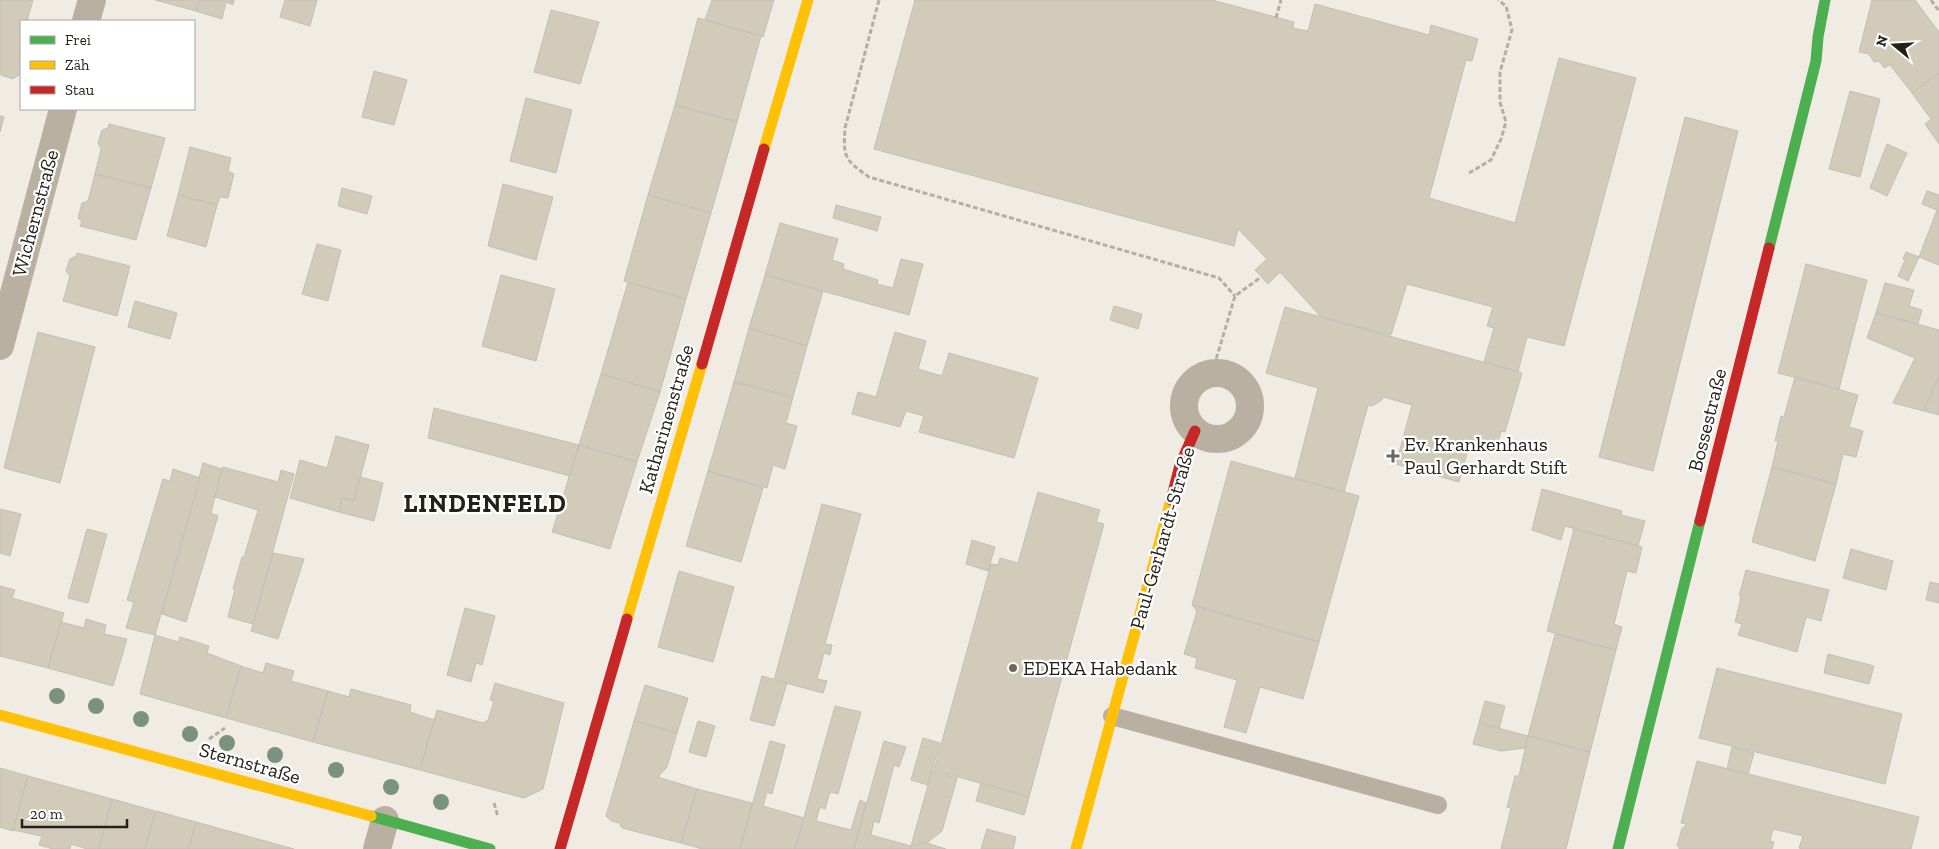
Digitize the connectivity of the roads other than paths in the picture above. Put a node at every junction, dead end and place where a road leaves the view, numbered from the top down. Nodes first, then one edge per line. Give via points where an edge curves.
1 (92, 0) edge
2 (808, 0) edge
3 (1825, 0) edge
4 (86, 20) edge
5 (63, 110) edge
6 (0, 346) edge
7 (1195, 430) junction
8 (0, 714) edge
9 (1112, 716) junction
10 (1438, 806) dead end
11 (385, 820) junction
12 (376, 849) edge
13 (490, 849) edge
14 (560, 849) edge
15 (1076, 849) edge
16 (1618, 849) edge

1 - 4 street
2 - 14 street, Katharinenstraße
3 - 16 street, Bossestraße via 1814,70
5 - 6 street, Wichernstraße
7 - 7 street, Paul-Gerhardt-Straße via 1184,412 1187,392 1192,384 1212,373 1224,374 1243,385 1250,406 1248,418 1238,431 1223,439 1212,440
7 - 9 street, Paul-Gerhardt-Straße via 1180,465
8 - 11 street, Sternstraße
9 - 10 lane
9 - 15 street, Paul-Gerhardt-Straße
11 - 12 street
11 - 13 street, Sternstraße

